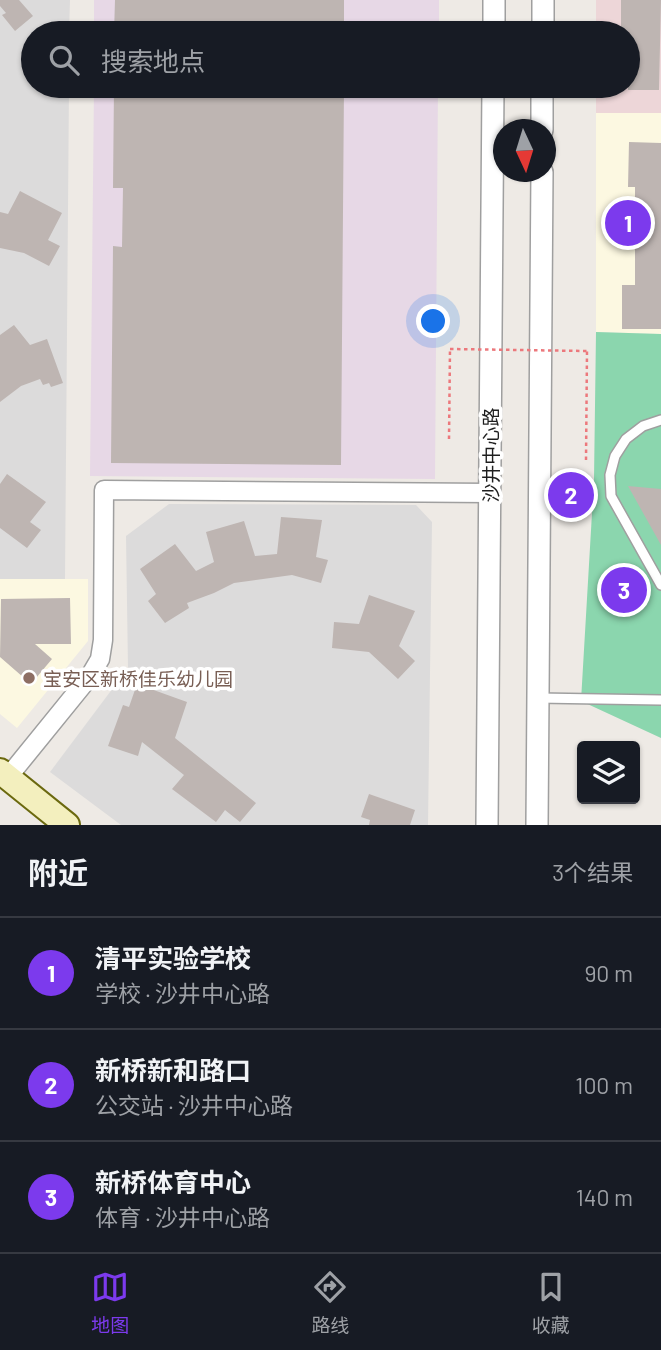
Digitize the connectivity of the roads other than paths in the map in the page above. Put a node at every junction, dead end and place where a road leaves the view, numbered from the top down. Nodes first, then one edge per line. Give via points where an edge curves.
1 (494, 0) edge
2 (543, 0) edge
3 (494, 21) edge
4 (543, 21) edge
5 (493, 98) edge
6 (542, 98) edge
7 (542, 119) edge
8 (542, 182) edge
9 (661, 420) edge
10 (490, 493) junction
11 (661, 585) edge
12 (538, 698) junction
13 (661, 700) edge
14 (4, 774) edge
15 (68, 825) edge
16 (487, 825) edge
17 (537, 825) edge

1 - 3 street
2 - 4 street
5 - 10 street, 沙井中心路
6 - 7 street
8 - 12 street
9 - 11 lane via 626,439 610,475 611,496
10 - 14 street via 104,490 100,659
10 - 16 street, 沙井中心路
12 - 13 lane
12 - 17 street
14 - 15 main road

